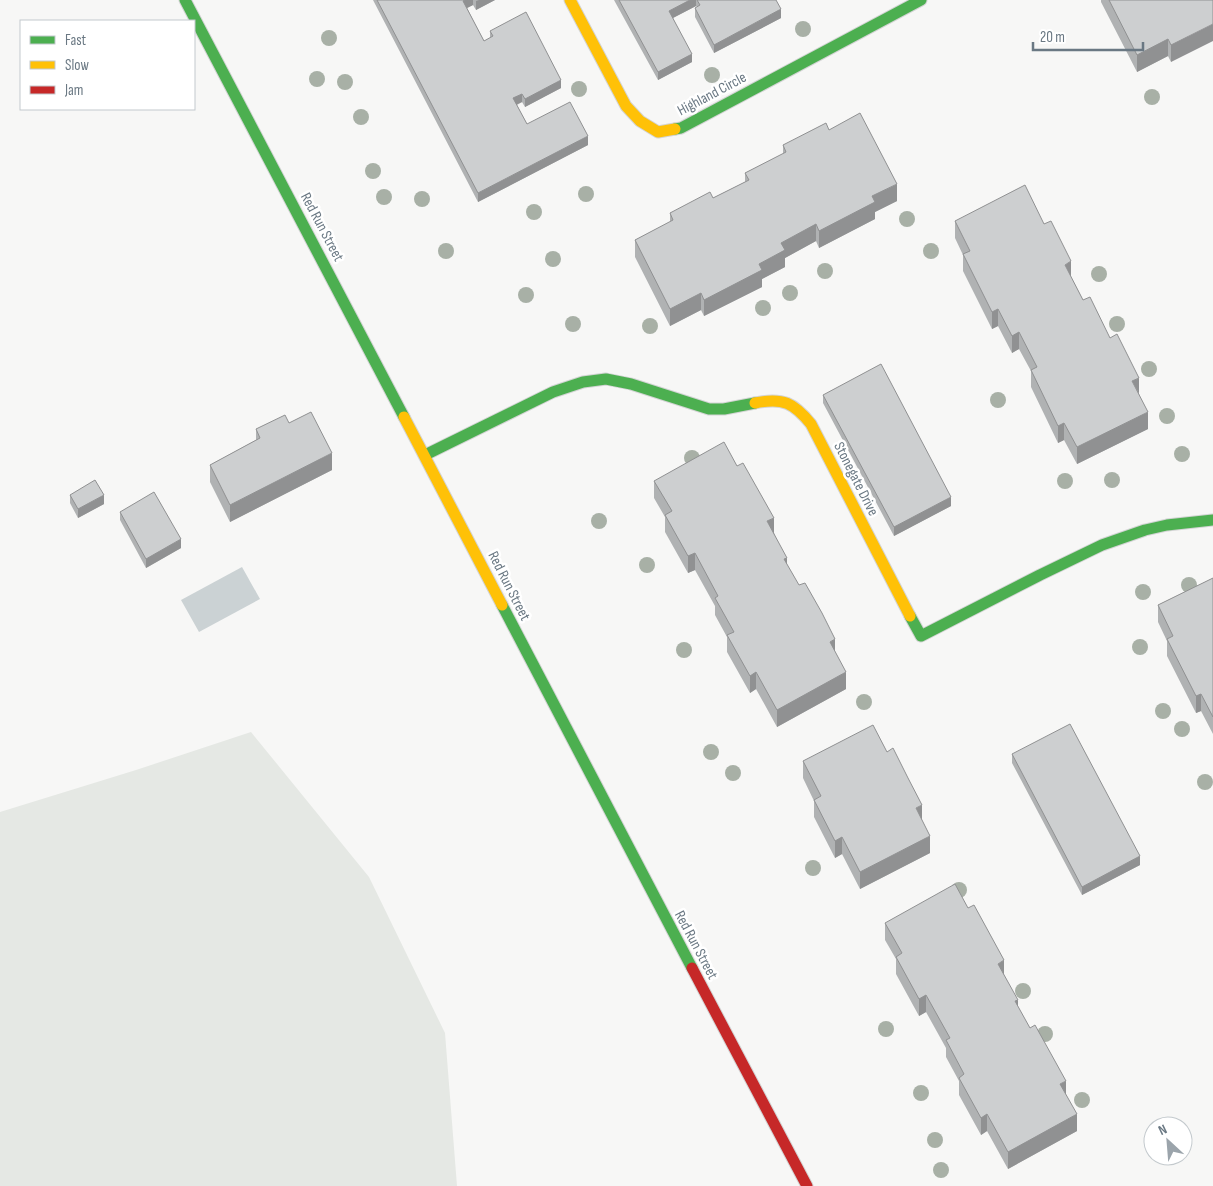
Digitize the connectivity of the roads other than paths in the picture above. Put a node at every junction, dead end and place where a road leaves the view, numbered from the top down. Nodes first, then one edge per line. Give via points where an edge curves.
1 (185, 0) edge
2 (570, 0) edge
3 (920, 0) edge
4 (425, 455) junction
5 (1213, 520) edge
6 (807, 1186) edge

1 - 4 street, Red Run Street
2 - 3 street, Highland Circle via 626,106 640,121 658,132 681,128
4 - 5 street, Stonegate Drive via 553,392 583,382 606,379 631,384 709,409 722,410 759,401 782,400 796,406 811,424 921,636 1108,542 1172,523
4 - 6 street, Red Run Street

